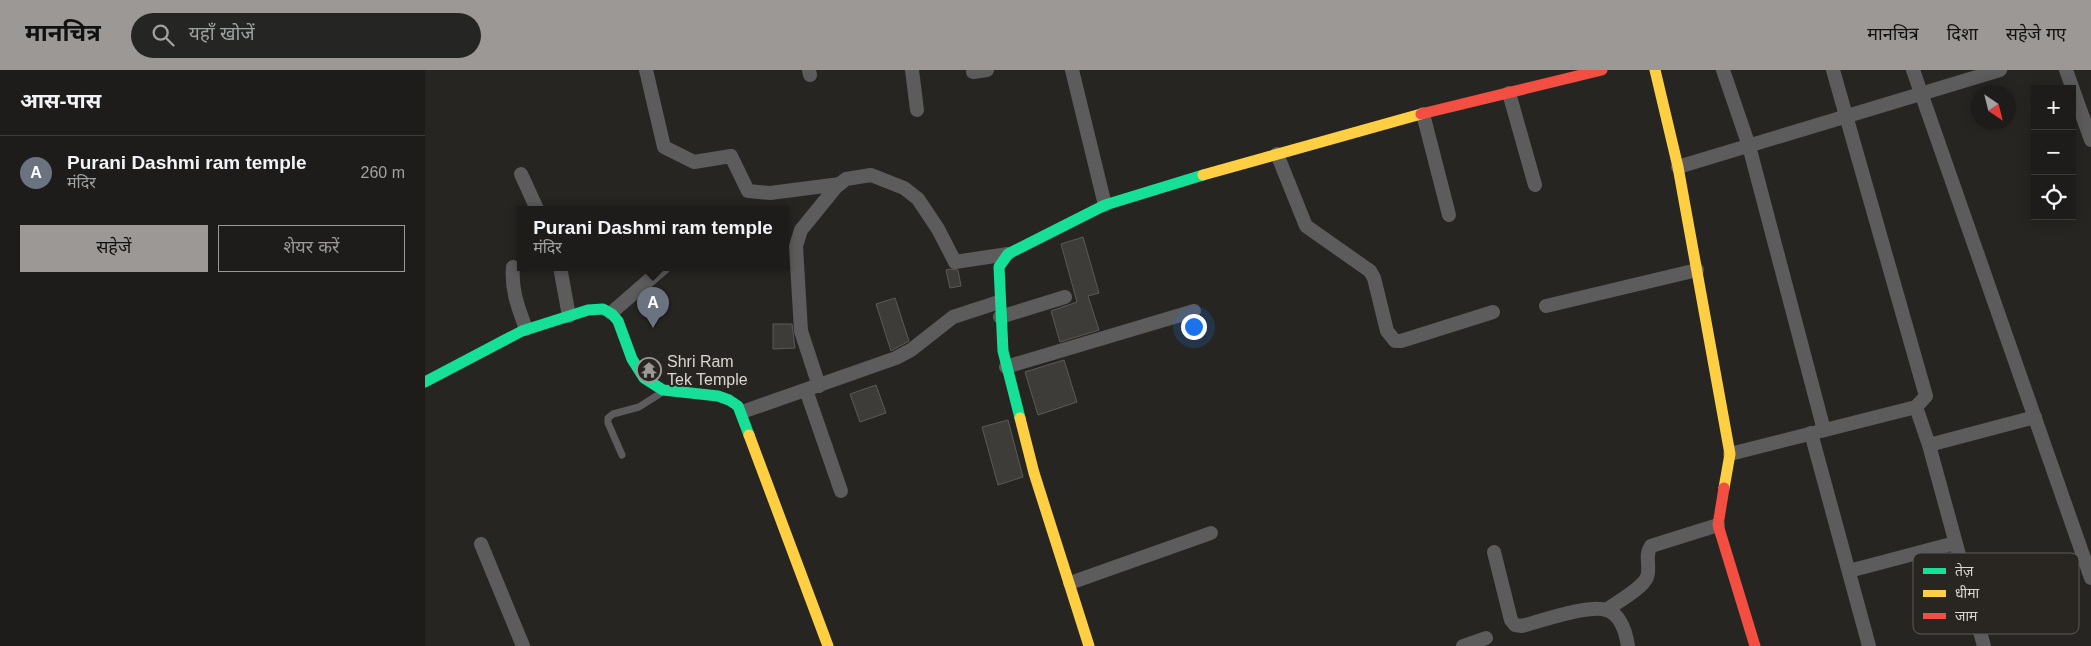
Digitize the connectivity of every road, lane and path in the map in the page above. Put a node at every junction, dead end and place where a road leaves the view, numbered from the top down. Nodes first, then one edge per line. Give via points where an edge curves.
1 (646, 70) edge
2 (912, 70) edge
3 (1072, 70) edge
4 (1602, 70) edge
5 (1655, 70) edge
6 (1723, 70) edge
7 (1833, 70) edge
8 (1913, 70) edge
9 (2000, 70) edge
10 (2066, 70) edge
11 (1509, 93) junction
12 (1921, 94) junction
13 (917, 110) dead end
14 (1423, 114) junction
15 (1847, 116) junction
16 (2091, 140) edge
17 (1749, 146) junction
18 (1277, 154) junction
19 (1678, 167) junction
20 (521, 174) dead end
21 (839, 184) junction
22 (1535, 185) dead end
23 (1105, 205) junction
24 (536, 206) edge
25 (1449, 216) dead end
26 (1008, 254) junction
27 (513, 267) dead end
28 (1697, 270) junction
29 (561, 271) edge
30 (659, 271) edge
31 (1065, 296) dead end
32 (999, 302) junction
33 (1546, 306) dead end
34 (1194, 312) dead end
35 (1493, 312) dead end
36 (611, 313) junction
37 (569, 316) junction
38 (1000, 317) junction
39 (526, 329) junction
40 (1006, 367) junction
41 (425, 382) edge
42 (812, 388) junction
43 (664, 391) junction
44 (1916, 407) junction
45 (742, 412) junction
46 (2035, 416) junction
47 (1818, 431) junction
48 (1929, 445) junction
49 (1730, 454) junction
50 (622, 455) dead end
51 (841, 491) dead end
52 (1718, 526) junction
53 (1211, 533) dead end
54 (1955, 543) junction
55 (481, 544) dead end
56 (1494, 552) dead end
57 (1917, 553) edge
58 (1958, 553) edge
59 (1913, 554) edge
60 (1849, 571) junction
61 (2091, 578) edge
62 (1070, 584) junction
63 (1607, 610) junction
64 (1486, 638) dead end
65 (523, 646) edge
66 (828, 646) edge
67 (1089, 646) edge
68 (1463, 646) edge
69 (1628, 646) edge
70 (1755, 646) edge
71 (1869, 646) edge

1 - 21 street via 664,147 694,162 731,156 748,191 770,193
2 - 13 street
3 - 23 street
4 - 11 street
5 - 19 street
6 - 17 street
7 - 15 street
8 - 12 street
9 - 12 street
10 - 16 street
11 - 14 street
11 - 22 street
12 - 15 street
12 - 46 street
14 - 18 street
14 - 25 street
15 - 17 street
15 - 44 street via 1925,390 1926,396
17 - 19 street
17 - 47 street
18 - 23 street
18 - 35 street via 1306,226 1364,266 1374,278 1387,331 1395,341
19 - 28 street
20 - 24 street
21 - 26 street via 858,176 871,175 904,188 918,199 955,262
21 - 42 street via 801,230 796,246 801,331
23 - 26 street
26 - 32 street via 999,268
27 - 39 street via 514,295
28 - 33 street
28 - 49 street
29 - 37 street
30 - 36 street
31 - 38 street
32 - 38 street
32 - 42 street via 953,317 909,352
34 - 40 street
36 - 37 street via 604,308
36 - 43 street via 617,320 631,360 651,384
37 - 39 street
38 - 40 street
39 - 41 street
40 - 62 street via 1034,474
42 - 45 street
42 - 51 street
43 - 45 street via 680,395 720,394 730,398
43 - 50 lane via 639,407 608,418
44 - 47 street
44 - 48 street
45 - 66 street
46 - 48 street
46 - 61 street
47 - 49 street
47 - 60 street
48 - 54 street
49 - 52 street
52 - 63 street via 1651,546 1647,552 1647,577 1643,583
52 - 70 street
53 - 62 street
54 - 57 street
54 - 58 street
55 - 65 street
56 - 63 street via 1515,625 1589,610
59 - 60 street
60 - 71 street
62 - 67 street
63 - 69 street via 1617,618 1626,634
64 - 68 street

